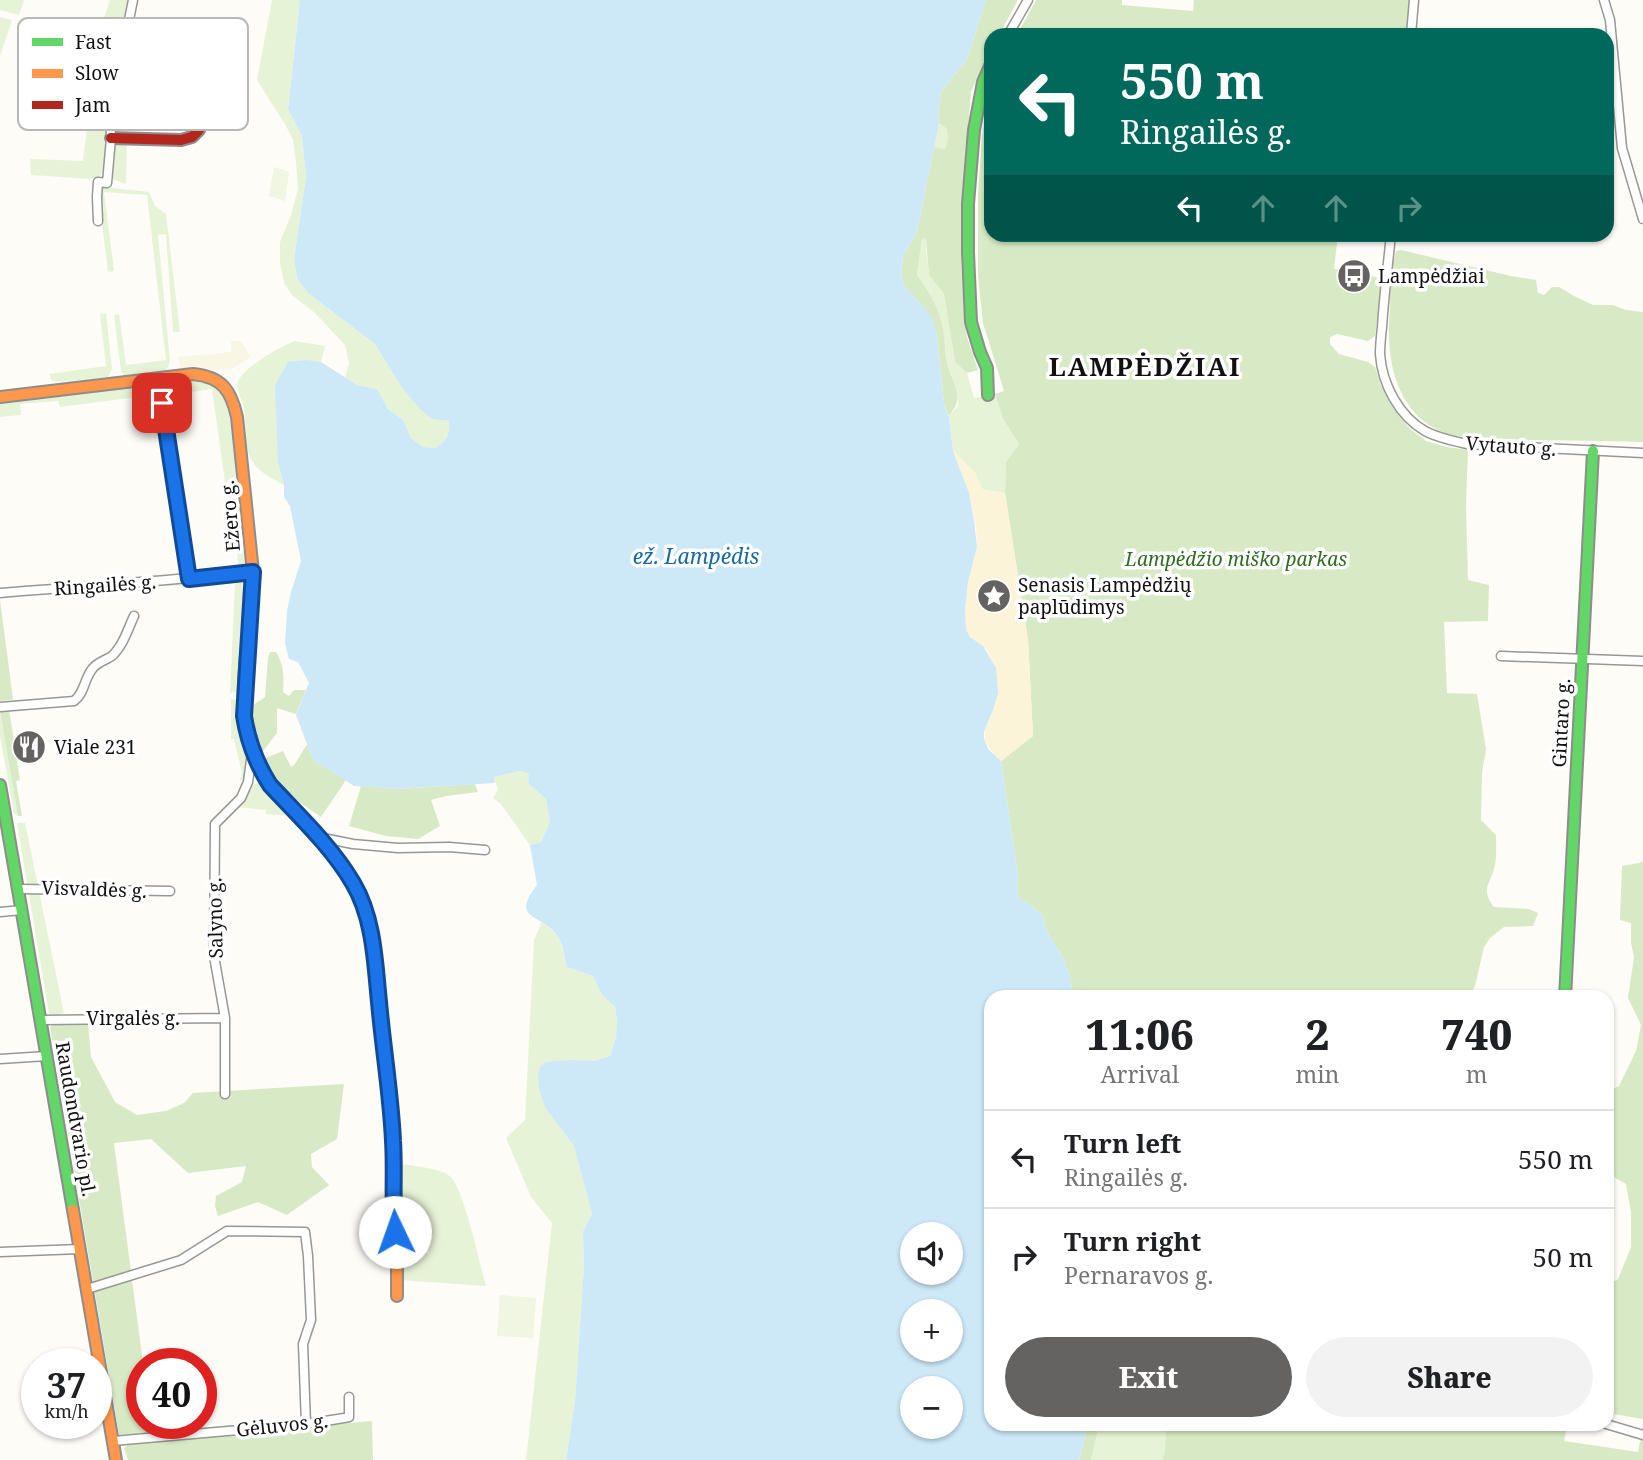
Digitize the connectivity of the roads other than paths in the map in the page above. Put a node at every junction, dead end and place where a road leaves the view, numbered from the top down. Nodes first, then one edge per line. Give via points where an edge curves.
1 (133, 0) edge
2 (1028, 0) edge
3 (1414, 0) edge
4 (1604, 0) edge
5 (129, 18) edge
6 (1012, 28) edge
7 (1412, 28) edge
8 (1611, 28) edge
9 (1614, 58) edge
10 (984, 80) edge
11 (111, 130) edge
12 (199, 130) edge
13 (111, 138) junction
14 (1643, 219) edge
15 (98, 221) dead end
16 (1390, 242) edge
17 (158, 378) junction
18 (988, 395) dead end
19 (0, 397) edge
20 (1593, 451) junction
21 (1643, 453) edge
22 (253, 572) junction
23 (189, 579) junction
24 (0, 593) edge
25 (134, 616) dead end
26 (1501, 656) dead end
27 (1582, 659) junction
28 (1643, 661) edge
29 (0, 707) edge
30 (252, 753) junction
31 (0, 785) edge
32 (318, 837) junction
33 (485, 850) dead end
34 (18, 889) junction
35 (170, 891) dead end
36 (22, 910) junction
37 (0, 912) edge
38 (1565, 990) edge
39 (225, 1018) junction
40 (41, 1020) junction
41 (47, 1056) junction
42 (0, 1059) edge
43 (225, 1094) dead end
44 (80, 1249) junction
45 (0, 1252) edge
46 (87, 1289) junction
47 (397, 1296) dead end
48 (349, 1397) dead end
49 (306, 1424) junction
50 (1614, 1426) edge
51 (1643, 1435) edge
52 (113, 1441) junction
53 (116, 1460) edge

1 - 5 street
2 - 6 street
3 - 7 street
4 - 8 street
9 - 14 street via 1622,148
10 - 18 street via 974,130 968,241 971,322 987,368
11 - 13 street
12 - 13 street via 187,140
13 - 15 street via 107,183 98,182
16 - 20 street, Vytauto g. via 1380,354 1389,390 1412,421 1426,432 1467,444
17 - 19 street, Ežero g.
17 - 22 street, Ežero g. via 203,375 230,393 237,417
17 - 23 street
20 - 21 street, Vytauto g.
20 - 27 street, Gintaro g.
22 - 23 street, Ringailės g.
22 - 30 street, Ežero g. via 244,716
23 - 24 street, Ringailės g.
25 - 29 street via 117,649 95,665 74,701
26 - 27 street
27 - 28 street
27 - 38 street, Gintaro g.
30 - 32 street, Ežero g. via 270,785
30 - 39 street, Salyno g. via 241,798 215,824 214,957
31 - 34 street, Raudondvario pl.
32 - 33 street via 398,848
32 - 47 street, Ežero g. via 354,884 368,918 393,1137
34 - 35 street, Visvaldės g.
34 - 36 street, Raudondvario pl.
36 - 37 street
36 - 40 street, Raudondvario pl.
39 - 40 street, Virgalės g.
39 - 43 street, Salyno g.
40 - 41 street, Raudondvario pl.
41 - 42 street
41 - 44 street, Raudondvario pl.
44 - 45 street
44 - 46 street, Raudondvario pl.
46 - 49 street via 181,1260 227,1231 305,1232 311,1320 303,1344
46 - 52 street, Raudondvario pl.
48 - 49 street, Gėluvos g. via 349,1417
49 - 52 street, Gėluvos g.
50 - 51 street
52 - 53 street, Raudondvario pl.

